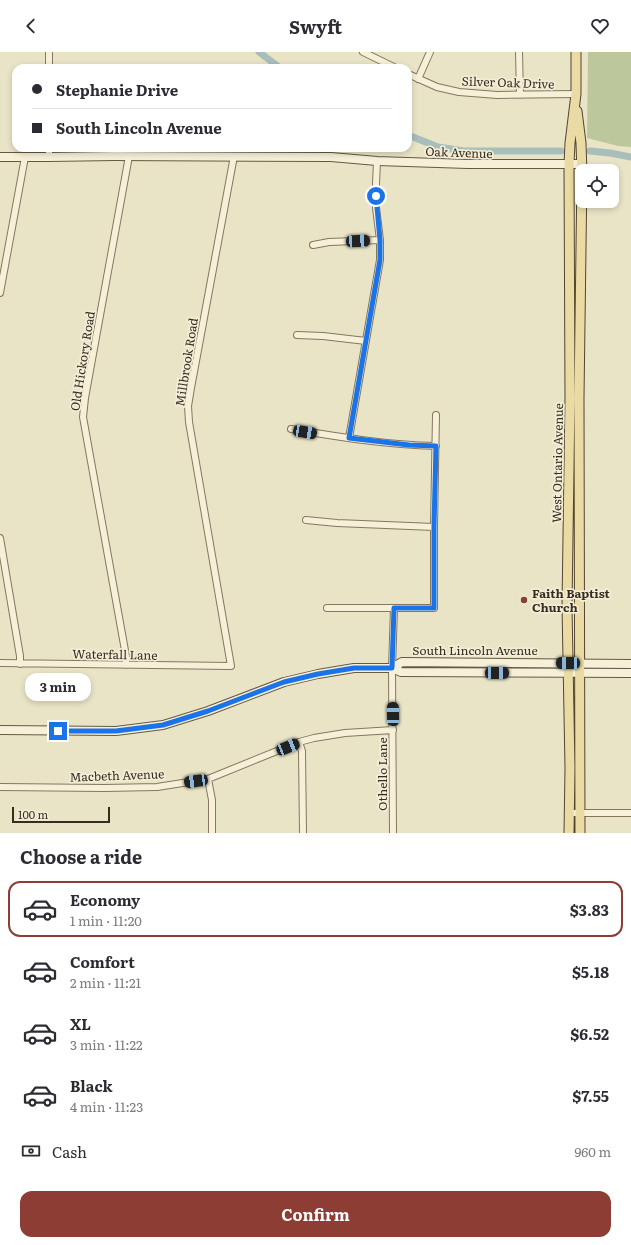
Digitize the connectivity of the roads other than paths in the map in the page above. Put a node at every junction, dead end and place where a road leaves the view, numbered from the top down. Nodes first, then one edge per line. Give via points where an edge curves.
1 (50, 52) edge
2 (363, 52) edge
3 (430, 52) edge
4 (519, 52) edge
5 (576, 52) edge
6 (49, 64) edge
7 (388, 64) edge
8 (412, 76) edge
9 (418, 79) junction
10 (576, 94) junction
11 (520, 95) junction
12 (49, 152) edge
13 (129, 156) junction
14 (234, 156) junction
15 (0, 157) edge
16 (25, 157) junction
17 (49, 157) junction
18 (377, 161) junction
19 (570, 164) junction
20 (575, 164) edge
21 (582, 164) edge
22 (581, 208) edge
23 (380, 240) junction
24 (313, 245) dead end
25 (0, 292) edge
26 (297, 335) dead end
27 (366, 341) junction
28 (436, 415) dead end
29 (291, 429) dead end
30 (349, 438) junction
31 (436, 446) junction
32 (306, 520) dead end
33 (434, 527) junction
34 (0, 538) edge
35 (327, 608) dead end
36 (394, 608) junction
37 (0, 663) edge
38 (568, 663) junction
39 (580, 663) junction
40 (20, 664) junction
41 (126, 664) junction
42 (631, 664) edge
43 (231, 666) joint
44 (392, 668) junction
45 (568, 673) junction
46 (580, 673) junction
47 (631, 673) edge
48 (0, 730) edge
49 (393, 730) junction
50 (299, 742) junction
51 (208, 779) junction
52 (0, 787) edge
53 (569, 813) junction
54 (580, 813) junction
55 (631, 813) edge
56 (212, 833) edge
57 (303, 833) edge
58 (393, 833) edge
59 (569, 833) edge
60 (580, 833) edge

1 - 6 street
2 - 7 street
3 - 9 street
4 - 11 street
5 - 10 main road, West Ontario Avenue
8 - 9 street, Silver Oak Drive
9 - 11 street, Silver Oak Drive via 436,87 459,92
10 - 11 street, Silver Oak Drive
10 - 19 main road, West Ontario Avenue
10 - 21 main road, West Ontario Avenue
12 - 17 street
13 - 14 main road, Oak Avenue
13 - 17 main road, Oak Avenue
13 - 41 street, Old Hickory Road via 83,417
14 - 18 main road, Oak Avenue via 331,157
14 - 43 street, Millbrook Road via 188,406 188,422
15 - 16 main road, Oak Avenue
16 - 17 main road, Oak Avenue
16 - 25 street
18 - 19 main road, Oak Avenue
18 - 23 street via 376,208
19 - 20 main road, Oak Avenue
19 - 38 main road, West Ontario Avenue
22 - 39 main road, West Ontario Avenue
23 - 24 street
23 - 27 street via 380,260
26 - 27 street
27 - 30 street
28 - 31 street
29 - 30 street
30 - 31 street
31 - 33 street
32 - 33 street
33 - 36 street via 434,608
34 - 40 street
35 - 36 street
36 - 44 street, Othello Lane
37 - 40 street, Waterfall Lane
38 - 39 main road, South Lincoln Avenue
38 - 44 main road, South Lincoln Avenue via 402,662
38 - 45 main road, West Ontario Avenue
39 - 42 main road, South Lincoln Avenue
39 - 46 main road, West Ontario Avenue
40 - 41 street, Waterfall Lane
41 - 43 street, Waterfall Lane
44 - 45 main road, South Lincoln Avenue via 401,672
44 - 48 main road, South Lincoln Avenue via 354,668 284,682 163,725 116,731
44 - 49 street, Othello Lane
45 - 46 main road, South Lincoln Avenue
45 - 53 main road, West Ontario Avenue
46 - 47 main road, South Lincoln Avenue
46 - 54 main road, West Ontario Avenue
49 - 50 street, Macbeth Avenue via 345,733
49 - 58 street, Othello Lane
50 - 51 street, Macbeth Avenue
50 - 57 street via 302,752
51 - 52 street, Macbeth Avenue via 149,787
51 - 56 street via 212,800
53 - 54 street
53 - 59 main road, West Ontario Avenue
54 - 55 street
54 - 60 main road, West Ontario Avenue

